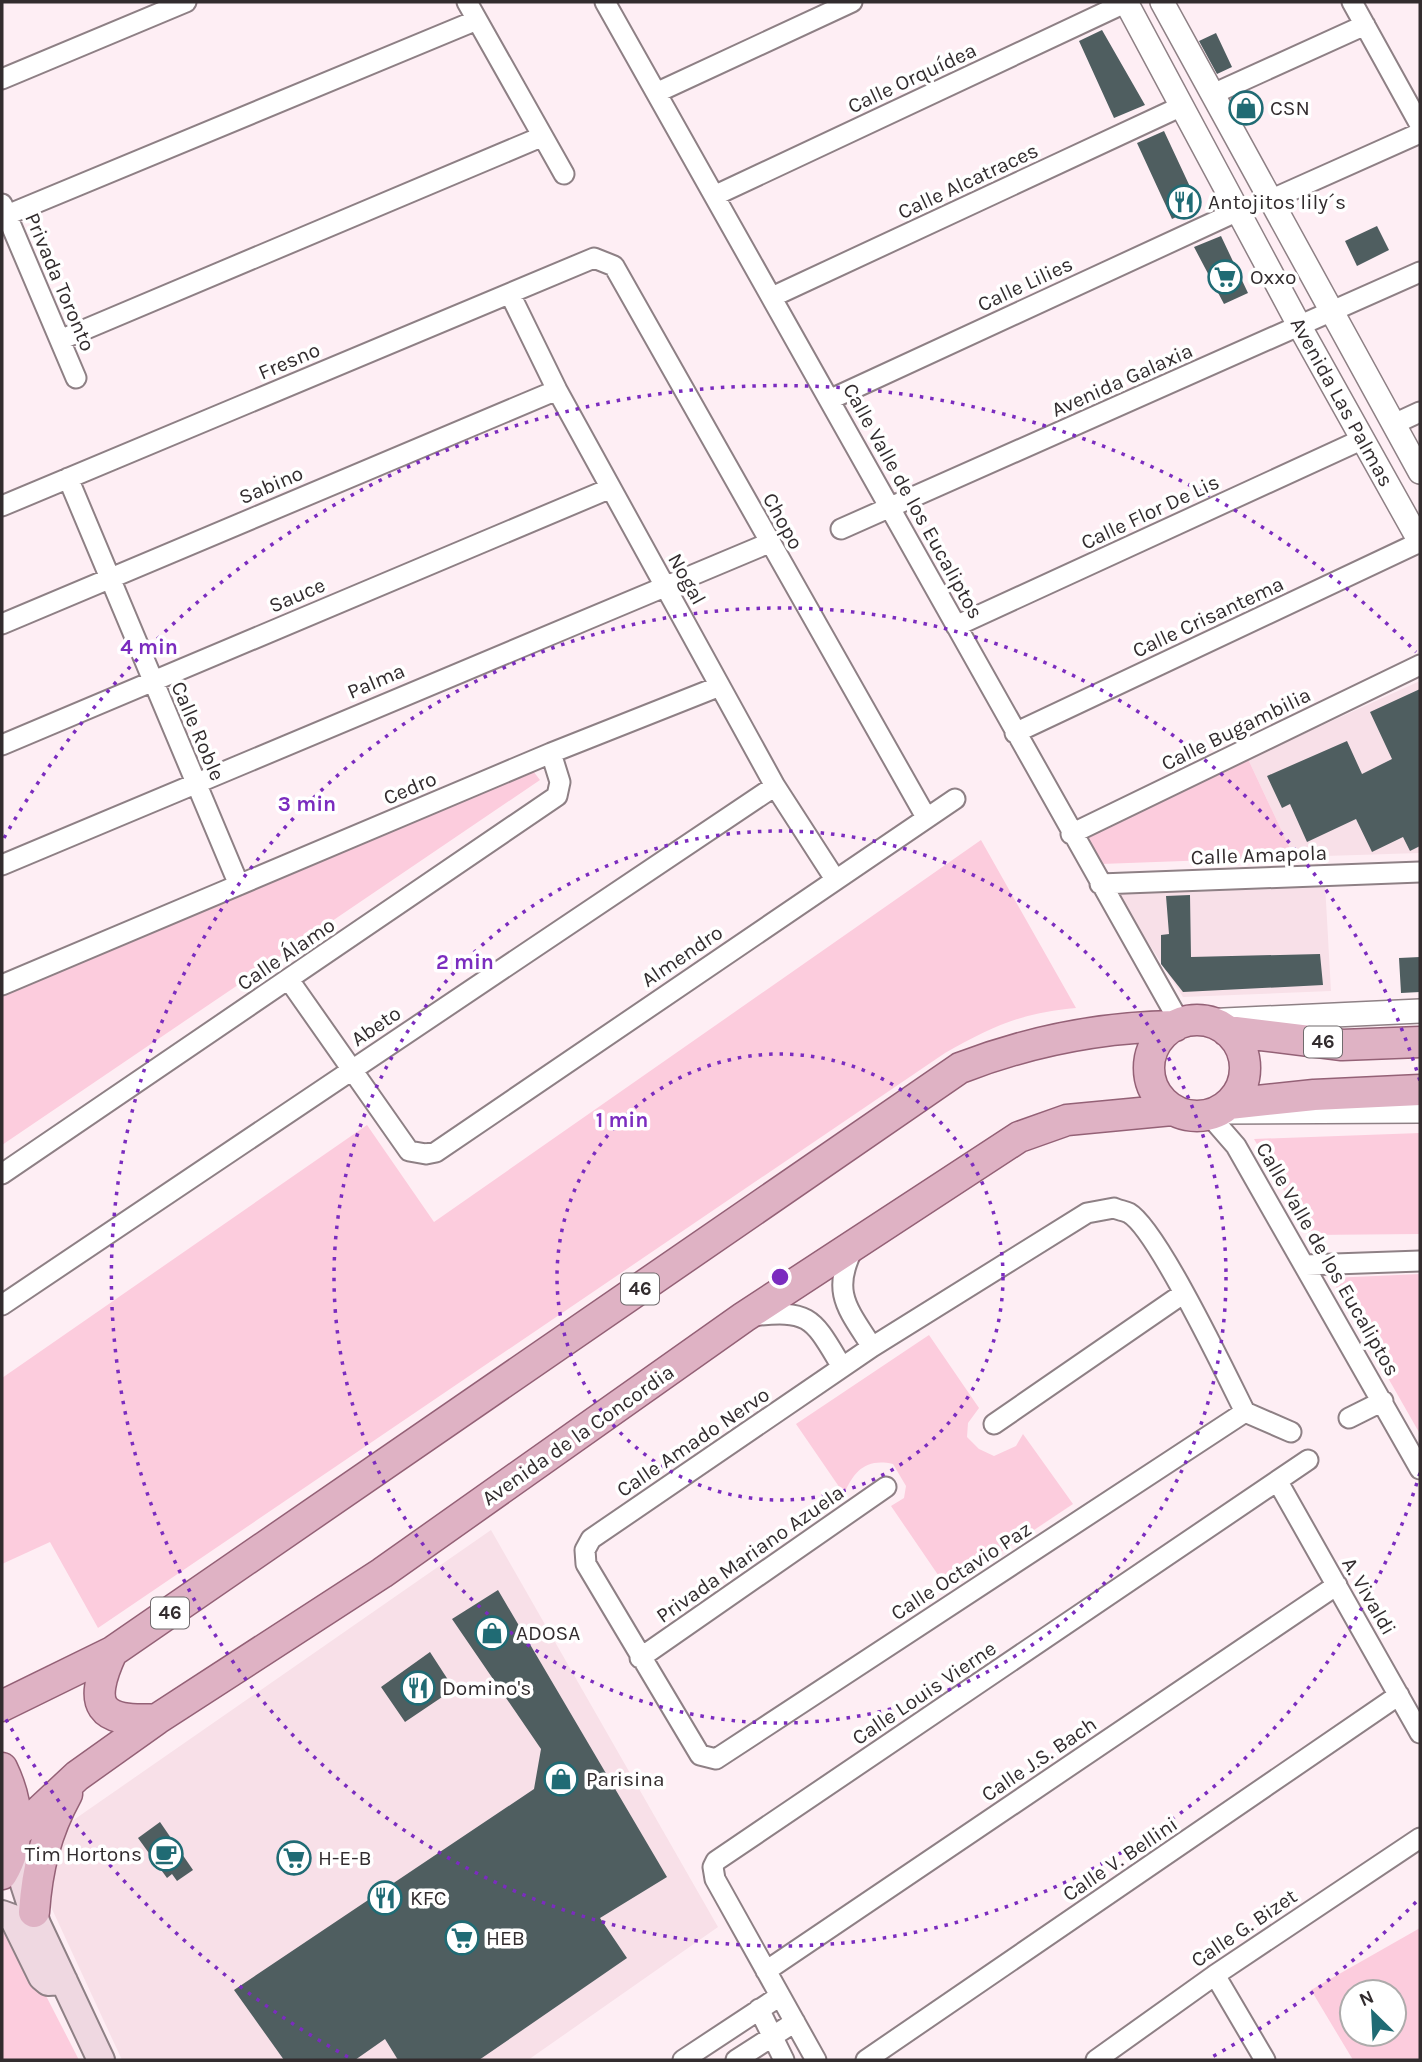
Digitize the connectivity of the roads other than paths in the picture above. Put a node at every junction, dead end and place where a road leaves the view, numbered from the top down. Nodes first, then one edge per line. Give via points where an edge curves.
1 (186, 2) edge
2 (467, 2) edge
3 (605, 2) edge
4 (852, 2) edge
5 (1126, 2) edge
6 (1162, 2) edge
7 (1352, 2) edge
8 (477, 20) junction
9 (1365, 25) junction
10 (2, 79) edge
11 (658, 92) junction
12 (1213, 94) junction
13 (1182, 106) junction
14 (1420, 125) edge
15 (1420, 133) edge
16 (541, 137) junction
17 (564, 174) dead end
18 (716, 195) junction
19 (1270, 200) junction
20 (4, 209) edge
21 (1238, 211) junction
22 (594, 258) joint
23 (1420, 272) edge
24 (510, 294) junction
25 (772, 298) junction
26 (1332, 312) junction
27 (1300, 327) junction
28 (60, 340) junction
29 (76, 378) dead end
30 (557, 390) junction
31 (831, 399) junction
32 (1420, 412) edge
33 (1394, 424) junction
34 (1363, 439) junction
35 (1420, 472) edge
36 (68, 478) junction
37 (611, 488) junction
38 (2, 506) edge
39 (888, 507) junction
40 (841, 529) dead end
41 (1420, 542) edge
42 (769, 543) junction
43 (110, 578) junction
44 (664, 586) junction
45 (2, 624) edge
46 (956, 626) junction
47 (1420, 665) edge
48 (152, 681) junction
49 (720, 686) junction
50 (1015, 733) junction
51 (2, 745) edge
52 (551, 753) junction
53 (195, 782) junction
54 (775, 786) junction
55 (955, 799) dead end
56 (926, 817) junction
57 (1071, 834) junction
58 (2, 865) edge
59 (1420, 872) edge
60 (835, 879) junction
61 (1100, 884) junction
62 (240, 885) junction
63 (289, 980) junction
64 (2, 985) edge
65 (1420, 1011) edge
66 (1196, 1025) junction
67 (1420, 1042) edge
68 (351, 1070) junction
69 (1420, 1090) edge
70 (1172, 1110) junction
71 (1218, 1110) junction
72 (1420, 1111) edge
73 (2, 1174) edge
74 (857, 1241) junction
75 (1420, 1261) edge
76 (1306, 1265) junction
77 (1184, 1293) junction
78 (2, 1305) edge
79 (744, 1317) junction
80 (872, 1347) junction
81 (842, 1367) junction
82 (1382, 1401) junction
83 (1245, 1412) junction
84 (1349, 1418) dead end
85 (994, 1424) dead end
86 (1291, 1432) dead end
87 (1308, 1460) dead end
88 (1420, 1469) edge
89 (1278, 1482) junction
90 (886, 1487) dead end
91 (1338, 1585) junction
92 (112, 1652) junction
93 (640, 1658) junction
94 (1399, 1695) junction
95 (2, 1706) edge
96 (157, 1719) junction
97 (1420, 1733) edge
98 (2, 1768) edge
99 (77, 1776) junction
100 (1420, 1838) edge
101 (10, 1852) edge
102 (34, 1912) junction
103 (2, 1914) edge
104 (766, 1971) junction
105 (1215, 1975) junction
106 (64, 1981) junction
107 (780, 1996) junction
108 (759, 2009) junction
109 (795, 2022) junction
110 (773, 2036) junction
111 (101, 2060) edge
112 (683, 2060) edge
113 (736, 2060) edge
114 (784, 2060) edge
115 (816, 2060) edge
116 (866, 2060) edge
117 (1096, 2060) edge
118 (1265, 2060) edge

1 - 10 street
2 - 8 street
3 - 11 street, Calle Valle de los Eucaliptos
4 - 11 street
5 - 13 street, Avenida Las Palmas
5 - 18 street, Calle Orquídea
6 - 12 street, Avenida Las Palmas
7 - 9 street
8 - 16 street
8 - 20 street
9 - 12 street
9 - 14 street
11 - 18 street, Calle Valle de los Eucaliptos
12 - 19 street, Avenida Las Palmas
13 - 21 street, Avenida Las Palmas
13 - 25 street, Calle Alcatraces
15 - 19 street
16 - 17 street
16 - 28 street
18 - 25 street, Calle Valle de los Eucaliptos
19 - 26 street, Avenida Las Palmas
20 - 28 street, Privada Toronto
21 - 27 street, Avenida Las Palmas
21 - 31 street, Calle Lilies
22 - 24 street, Fresno
22 - 42 street, Chopo via 614,266
23 - 26 street, Avenida Galaxia
24 - 30 street, Nogal
24 - 36 street, Fresno
25 - 31 street, Calle Valle de los Eucaliptos
26 - 27 street, Avenida Galaxia
26 - 33 street, Avenida Las Palmas
27 - 34 street, Avenida Las Palmas
27 - 39 street, Avenida Galaxia
28 - 29 street, Privada Toronto
30 - 37 street, Nogal
30 - 43 street, Sabino
31 - 39 street, Calle Valle de los Eucaliptos
32 - 33 street
33 - 35 street, Avenida Las Palmas
34 - 41 street, Avenida Las Palmas
34 - 46 street, Calle Flor De Lis
36 - 38 street, Fresno
36 - 43 street, Calle Roble
37 - 44 street, Nogal
37 - 48 street, Sauce
39 - 40 street, Avenida Galaxia
39 - 46 street, Calle Valle de los Eucaliptos
41 - 50 street, Calle Crisantema
42 - 44 street, Palma
42 - 56 street, Chopo
43 - 45 street, Sabino
43 - 48 street, Calle Roble
44 - 49 street, Nogal
44 - 53 street, Palma
46 - 50 street, Calle Valle de los Eucaliptos
47 - 57 street, Calle Bugambilia
48 - 51 street, Sauce
48 - 53 street, Calle Roble
49 - 52 street, Cedro
49 - 54 street, Nogal
50 - 57 street, Calle Valle de los Eucaliptos
52 - 62 street, Cedro
52 - 63 street, Calle Álamo via 560,782 556,796
53 - 58 street, Palma
53 - 62 street, Calle Roble
54 - 60 street, Nogal
54 - 68 street, Abeto
55 - 56 street, Almendro
56 - 60 street, Almendro
57 - 61 street, Calle Valle de los Eucaliptos
59 - 61 street, Calle Amapola
60 - 68 street, Almendro via 436,1152 409,1152
61 - 66 street, Calle Valle de los Eucaliptos
62 - 64 street, Cedro
63 - 68 street
63 - 73 street, Calle Álamo
65 - 66 street
66 - 67 main road, 46 via 1342,1045
66 - 70 main road via 1156,1043 1150,1057 1149,1072 1160,1100
66 - 71 main road via 1238,1043 1244,1059 1239,1091
66 - 92 main road, 46 via 1066,1037 1014,1047 960,1068
68 - 78 street, Abeto
69 - 71 main road via 1314,1095
70 - 71 main road via 1184,1115
70 - 74 main road, Avenida de la Concordia via 1067,1120 1019,1137
71 - 72 street
71 - 76 street, Calle Valle de los Eucaliptos
74 - 79 main road, Avenida de la Concordia
74 - 80 street via 840,1284 849,1311
75 - 76 street
76 - 82 street, Calle Valle de los Eucaliptos
77 - 80 street, Calle Amado Nervo via 1143,1226 1130,1213 1114,1208 1087,1213
77 - 83 street
77 - 85 street
79 - 81 street via 794,1314 811,1320
79 - 96 main road, Avenida de la Concordia via 382,1573
80 - 81 street, Calle Amado Nervo
81 - 93 street, Calle Amado Nervo via 591,1539 585,1550 586,1564
82 - 84 street
82 - 88 street, Calle Valle de los Eucaliptos
83 - 86 street
83 - 93 street, Calle Octavio Paz via 716,1759 701,1755
87 - 89 street, Calle Louis Vierne
89 - 91 street, A. Vivaldi
89 - 104 street, Calle Louis Vierne via 716,1861 715,1879
90 - 93 street, Privada Mariano Azuela
91 - 94 street, A. Vivaldi
91 - 104 street, Calle J.S. Bach
92 - 95 main road, 46
92 - 96 main road via 99,1685 101,1704 116,1719
94 - 97 street, A. Vivaldi
94 - 116 street, Calle V. Bellini
96 - 99 main road, Avenida de la Concordia
98 - 101 main road via 16,1809
99 - 101 main road, Avenida de la Concordia
99 - 102 main road via 48,1833 39,1863
100 - 105 street, Calle G. Bizet
101 - 102 main road
102 - 106 main road
103 - 106 main road via 13,1918 42,1977 48,1982
104 - 107 street, Calle Louis Vierne
105 - 117 street, Calle G. Bizet
105 - 118 street
106 - 111 main road
107 - 108 street
107 - 109 street, Calle Louis Vierne
108 - 110 street
108 - 112 street
109 - 110 street
109 - 115 street, Calle Louis Vierne
110 - 113 street
110 - 114 street

